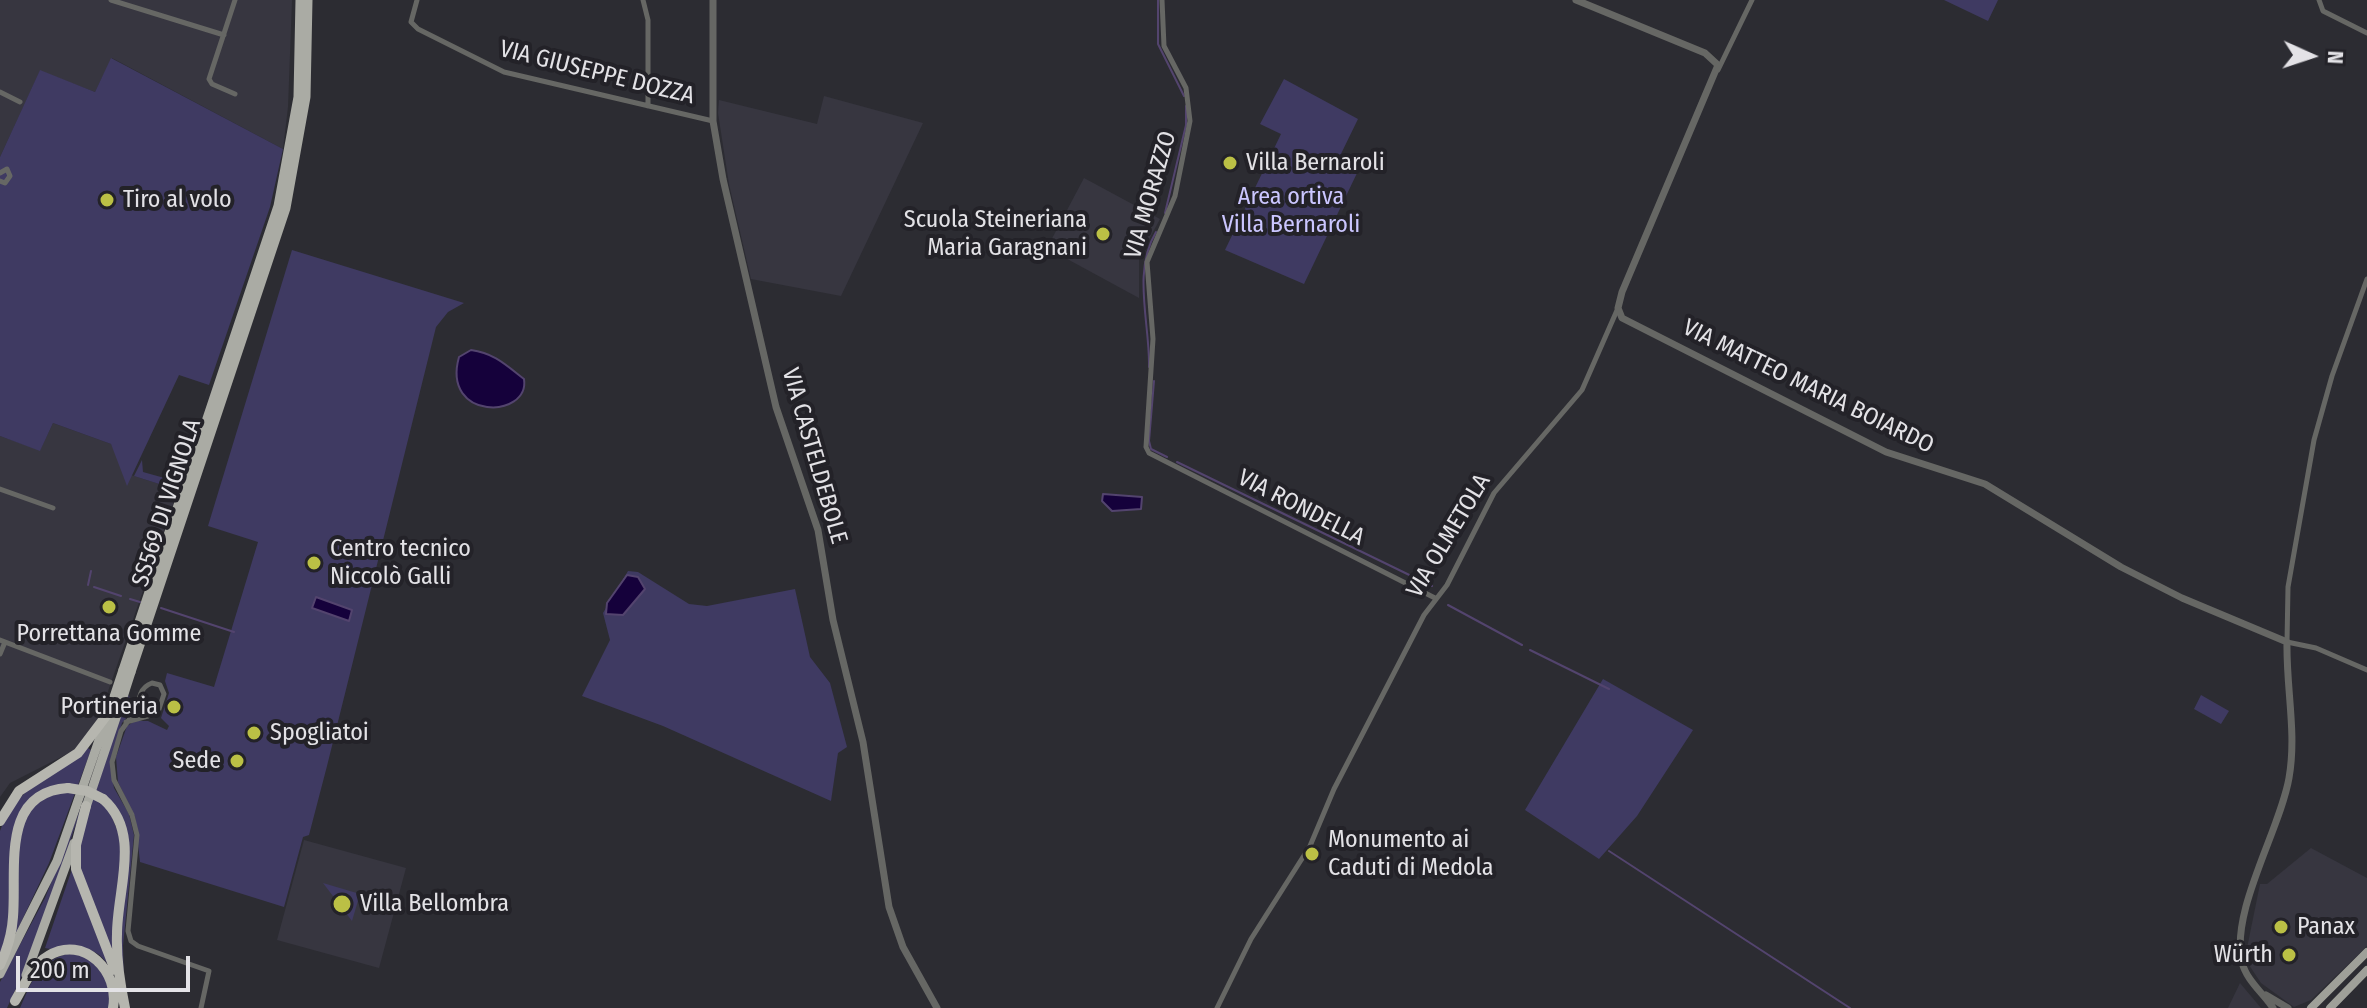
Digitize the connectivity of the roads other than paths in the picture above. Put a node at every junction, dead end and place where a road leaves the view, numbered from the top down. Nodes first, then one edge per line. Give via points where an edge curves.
1 (111, 0) edge
2 (235, 0) edge
3 (300, 0) edge
4 (308, 0) edge
5 (417, 0) edge
6 (643, 0) edge
7 (713, 0) edge
8 (1162, 0) edge
9 (1576, 0) edge
10 (1752, 0) edge
11 (2319, 0) edge
12 (2367, 33) edge
13 (224, 35) junction
14 (1718, 71) junction
15 (0, 92) edge
16 (235, 94) dead end
17 (20, 102) dead end
18 (648, 106) junction
19 (713, 121) junction
20 (0, 173) edge
21 (0, 181) edge
22 (2367, 279) edge
23 (1618, 308) junction
24 (1149, 453) joint
25 (0, 489) edge
26 (53, 508) dead end
27 (1435, 598) junction
28 (2, 641) edge
29 (2287, 642) junction
30 (0, 654) edge
31 (2367, 670) edge
32 (127, 671) junction
33 (110, 682) dead end
34 (130, 689) dead end
35 (141, 693) junction
36 (118, 699) junction
37 (139, 706) junction
38 (109, 712) junction
39 (148, 716) junction
40 (126, 722) junction
41 (86, 806) junction
42 (0, 821) edge
43 (2367, 952) edge
44 (0, 965) edge
45 (2367, 970) edge
46 (0, 974) edge
47 (2262, 993) junction
48 (123, 995) junction
49 (14, 1005) edge
50 (113, 1008) edge
51 (125, 1008) edge
52 (201, 1008) edge
53 (937, 1008) edge
54 (1217, 1008) edge
55 (2273, 1008) edge
56 (2288, 1008) edge
57 (2311, 1008) edge
58 (2330, 1008) edge

1 - 13 street
2 - 13 street
3 - 32 highway, SS569 DI VIGNOLA via 298,97 278,206
4 - 32 highway, SS569 DI VIGNOLA via 306,97 286,208
5 - 18 street, VIA GIUSEPPE DOZZA via 411,22 492,67
6 - 18 street via 648,20
7 - 19 street, VIA CASTELDEBOLE
8 - 24 street, VIA MORAZZO via 1164,46 1186,88 1190,121 1171,209 1147,262 1153,339
9 - 14 street via 1705,53 1716,61
10 - 14 street, VIA OLMETOLA
11 - 12 street via 2323,11
13 - 16 street via 209,79
14 - 23 street, VIA OLMETOLA
15 - 17 street
18 - 19 street, VIA GIUSEPPE DOZZA
19 - 53 street, VIA CASTELDEBOLE via 773,394 818,530 833,620 863,742 889,907 903,947
20 - 21 street via 7,169 10,176 5,183
22 - 29 street via 2311,452 2288,587
23 - 27 street, VIA OLMETOLA via 1582,390 1494,493 1447,585
23 - 29 street, VIA MATTEO MARIA BOIARDO via 1638,329 1764,387 1886,452 1985,484 2121,567
24 - 27 street, VIA RONDELLA
25 - 26 street
27 - 54 street, VIA OLMETOLA via 1334,789 1310,846 1251,939
28 - 30 street
28 - 33 street
29 - 31 street
29 - 47 street via 2290,777 2250,897 2241,952 2247,974
32 - 36 highway, SS569 DI VIGNOLA, bridge
34 - 35 street
35 - 37 street
35 - 39 street via 152,683 163,689 158,712
36 - 38 highway, SS569 DI VIGNOLA
36 - 41 highway, SS569 DI VIGNOLA
37 - 39 street
37 - 40 street
38 - 42 highway via 74,756 19,791
38 - 46 highway, SS569 DI VIGNOLA via 57,861
39 - 40 street
40 - 52 street via 112,762 137,835 128,931 138,946 209,971
41 - 48 highway via 76,869
41 - 49 highway, SS569 DI VIGNOLA
43 - 57 main road
44 - 48 highway, bridge via 12,928 16,824 36,799 68,788 87,791 103,799 119,819 125,838 117,933
45 - 58 main road
47 - 55 street
47 - 56 street
48 - 51 highway
49 - 50 highway via 43,959 71,950 88,954 107,970

